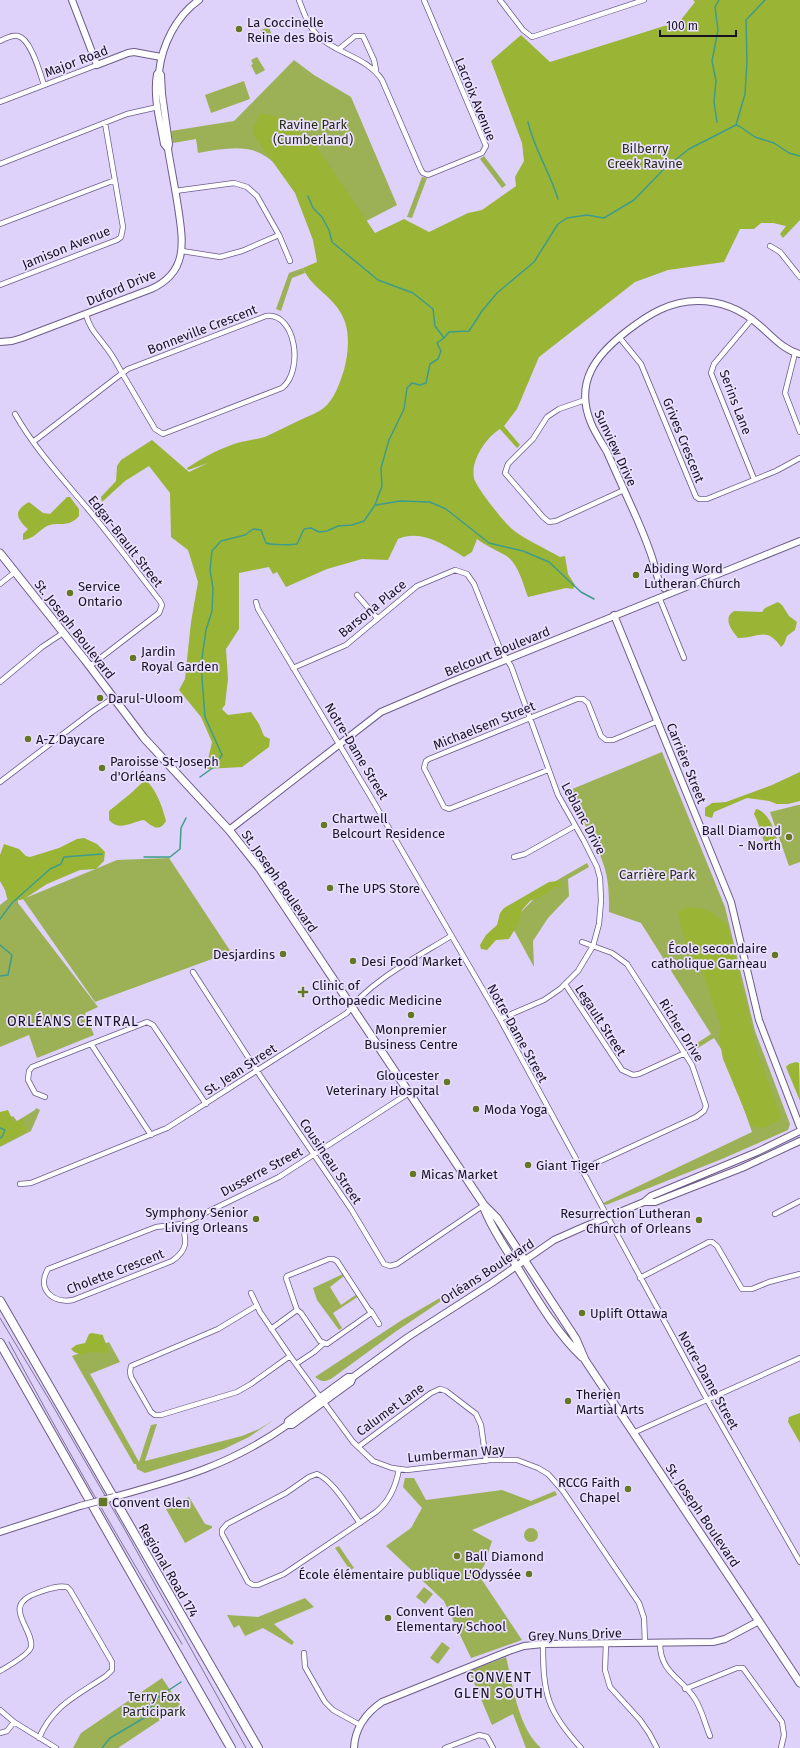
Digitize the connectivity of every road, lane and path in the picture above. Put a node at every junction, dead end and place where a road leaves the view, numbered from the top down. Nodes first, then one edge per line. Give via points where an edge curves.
1 (72, 0) edge
2 (199, 0) edge
3 (300, 0) edge
4 (424, 0) edge
5 (500, 0) edge
6 (644, 0) edge
7 (0, 41) edge
8 (339, 49) junction
9 (161, 57) junction
10 (97, 65) junction
11 (376, 70) junction
12 (159, 72) junction
13 (44, 85) junction
14 (0, 102) edge
15 (158, 107) junction
16 (105, 123) junction
17 (168, 149) junction
18 (0, 164) edge
19 (115, 180) junction
20 (175, 191) junction
21 (0, 224) edge
22 (279, 235) junction
23 (770, 246) dead end
24 (182, 251) junction
25 (290, 261) dead end
26 (800, 277) edge
27 (0, 286) edge
28 (86, 314) junction
29 (751, 320) junction
30 (619, 337) junction
31 (0, 342) edge
32 (798, 354) edge
33 (122, 374) junction
34 (585, 400) junction
35 (15, 414) dead end
36 (800, 432) edge
37 (33, 442) junction
38 (800, 458) edge
39 (754, 479) junction
40 (624, 490) junction
41 (800, 541) edge
42 (0, 553) edge
43 (15, 572) junction
44 (0, 584) edge
45 (665, 591) junction
46 (358, 595) dead end
47 (659, 597) junction
48 (256, 602) dead end
49 (614, 615) junction
50 (377, 618) junction
51 (63, 632) junction
52 (684, 658) dead end
53 (506, 660) junction
54 (90, 666) junction
55 (294, 668) junction
56 (0, 682) edge
57 (113, 698) junction
58 (530, 718) junction
59 (658, 721) junction
60 (340, 744) junction
61 (548, 770) junction
62 (0, 782) edge
63 (575, 826) junction
64 (228, 830) junction
65 (514, 857) dead end
66 (451, 936) junction
67 (582, 942) dead end
68 (593, 946) junction
69 (193, 972) dead end
70 (565, 984) junction
71 (351, 1006) junction
72 (500, 1020) junction
73 (91, 1044) junction
74 (685, 1054) junction
75 (257, 1071) junction
76 (409, 1093) junction
77 (45, 1097) dead end
78 (206, 1104) junction
79 (800, 1127) edge
80 (800, 1131) edge
81 (151, 1135) junction
82 (800, 1141) edge
83 (313, 1155) junction
84 (581, 1170) junction
85 (20, 1184) dead end
86 (800, 1201) edge
87 (644, 1202) junction
88 (484, 1205) junction
89 (775, 1214) dead end
90 (607, 1217) junction
91 (182, 1224) junction
92 (524, 1261) junction
93 (517, 1266) junction
94 (800, 1274) edge
95 (640, 1278) junction
96 (251, 1293) dead end
97 (0, 1301) edge
98 (256, 1306) junction
99 (297, 1310) junction
100 (371, 1311) junction
101 (379, 1324) dead end
102 (271, 1329) junction
103 (0, 1343) edge
104 (324, 1343) junction
105 (290, 1356) junction
106 (800, 1358) edge
107 (585, 1360) junction
108 (296, 1364) junction
109 (322, 1399) junction
110 (707, 1400) junction
111 (633, 1433) junction
112 (358, 1447) junction
113 (486, 1461) junction
114 (399, 1469) junction
115 (360, 1523) junction
116 (0, 1532) edge
117 (800, 1562) edge
118 (759, 1621) junction
119 (645, 1643) junction
120 (660, 1643) junction
121 (543, 1644) junction
122 (606, 1644) junction
123 (304, 1653) dead end
124 (0, 1671) edge
125 (800, 1683) edge
126 (686, 1689) junction
127 (0, 1710) edge
128 (14, 1722) junction
129 (360, 1725) junction
130 (0, 1733) edge
131 (710, 1736) dead end
132 (39, 1738) junction
133 (56, 1748) edge
134 (231, 1748) edge
135 (258, 1748) edge
136 (354, 1748) edge
137 (445, 1748) edge
138 (493, 1748) edge
139 (581, 1748) edge
140 (657, 1748) edge
141 (781, 1748) edge

1 - 10 street
2 - 9 street, Duford Drive via 175,26
3 - 8 street via 305,16 314,30
4 - 11 street, Lacroix Avenue via 484,141 485,150 431,174 423,173
5 - 6 street via 523,30 532,37
7 - 13 street via 18,36 28,42
8 - 11 street
8 - 11 street, Lacroix Avenue via 355,36 363,36
9 - 10 street, Major Road via 134,52
9 - 12 street, Duford Drive
10 - 13 street, Major Road
12 - 15 street, Duford Drive via 156,80
12 - 17 street, Duford Drive
13 - 14 street, Major Road
15 - 16 street via 127,114
15 - 17 street, Duford Drive via 164,144
16 - 18 street
16 - 19 street, Jamison Avenue
17 - 20 street, Duford Drive
19 - 21 street
19 - 27 street, Jamison Avenue via 123,227 121,237
20 - 22 street via 234,183 247,186 257,196
20 - 24 street, Duford Drive via 182,231
22 - 24 street via 242,251 220,257
22 - 25 street
23 - 26 street via 780,252
24 - 28 street, Duford Drive via 175,269 165,281
28 - 31 street, Duford Drive via 22,338
28 - 33 street via 93,332 106,346
29 - 30 street, Sunview Drive via 738,310 722,304 698,301 681,303 650,313
29 - 32 street, Sunview Drive via 778,343
29 - 39 street, Serins Lane via 711,370
30 - 34 street, Sunview Drive via 604,350 593,365 587,382
30 - 39 street, Grives Crescent via 641,364 696,497 707,499
32 - 36 street via 785,393
33 - 33 street, Bonneville Crescent via 266,316 275,316 283,321 295,354 292,372 282,388 163,434 155,429
33 - 37 street
34 - 40 street, Sunview Drive via 591,424
34 - 40 street via 577,401 546,417 533,440 508,464 506,473 549,522
35 - 37 street, Edgar-Brault Street
37 - 54 street, Edgar-Brault Street via 162,606 159,613
38 - 39 street, Grives Crescent
40 - 45 street, Sunview Drive via 655,564 660,585
41 - 45 street, Belcourt Boulevard
42 - 43 main road, St. Joseph Boulevard
43 - 44 street
43 - 51 main road, St. Joseph Boulevard
45 - 47 street, Belcourt Boulevard
46 - 50 street
47 - 49 street, Belcourt Boulevard
47 - 52 street
48 - 55 street, Notre-Dame Street
49 - 53 street, Belcourt Boulevard
49 - 59 street, Carrière Street
50 - 53 street, Barsona Place via 417,586 455,570 463,572 474,584 500,652
50 - 55 street, Barsona Place via 346,645
51 - 54 main road, St. Joseph Boulevard
51 - 56 street
53 - 58 street, Leblanc Drive via 511,666
53 - 60 street, Belcourt Boulevard via 381,712
54 - 57 main road, St. Joseph Boulevard
55 - 60 street, Notre-Dame Street
57 - 62 street
57 - 64 main road, St. Joseph Boulevard via 160,756
58 - 59 street, Michaelsem Street via 577,699 583,699 588,703 601,736 609,740
58 - 61 street, Leblanc Drive
58 - 61 street, Michaelsem Street via 429,759 424,764 425,771 444,806 449,809
59 - 79 street, Carrière Street via 731,902 760,1021
60 - 64 street, Belcourt Boulevard
60 - 66 street, Notre-Dame Street
61 - 63 street, Leblanc Drive
63 - 65 street via 525,854
63 - 68 street, Leblanc Drive via 593,858 600,878 600,911
64 - 71 main road, St. Joseph Boulevard via 260,869
66 - 71 street, St. Jean Street via 371,987
66 - 72 street, Notre-Dame Street
67 - 68 street
68 - 70 street, Leblanc Drive via 578,971
68 - 74 street, Richer Drive via 612,953 627,964
69 - 75 street, Cousineau Street
70 - 72 street, Leblanc Drive via 544,1000
70 - 74 street, Legault Street via 622,1070 633,1075 639,1074
71 - 75 street, St. Jean Street via 347,1013
71 - 76 main road, St. Joseph Boulevard
72 - 84 street, Notre-Dame Street
73 - 77 street via 32,1067 28,1080 35,1093
73 - 78 street via 142,1023 150,1023
73 - 81 street
74 - 84 street, Richer Drive via 705,1100 704,1111
75 - 78 street, St. Jean Street
75 - 83 street, Cousineau Street
76 - 83 street, Dusserre Street
76 - 88 main road, St. Joseph Boulevard
78 - 81 street, St. Jean Street
80 - 87 street, Orléans Boulevard via 757,1152 651,1196
81 - 85 street, St. Jean Street via 37,1180
82 - 87 street, Orléans Boulevard via 742,1168 655,1202
83 - 88 street, Cousineau Street via 387,1265 394,1265 408,1257
83 - 91 street, Dusserre Street via 279,1176
84 - 90 street, Notre-Dame Street
86 - 89 street
87 - 90 street, Orléans Boulevard
88 - 92 main road, St. Joseph Boulevard via 497,1218
88 - 93 main road, St. Joseph Boulevard via 490,1223
90 - 92 street, Orléans Boulevard via 554,1240
90 - 95 street, Notre-Dame Street
91 - 91 street, Cholette Crescent via 156,1227 54,1265 45,1273 48,1292 56,1300 73,1300 172,1261 182,1254 186,1243
92 - 93 street, Orléans Boulevard
92 - 107 main road, St. Joseph Boulevard via 576,1338
93 - 107 main road, St. Joseph Boulevard via 568,1343
93 - 109 street, Orléans Boulevard via 414,1333 353,1377 352,1382
94 - 95 street via 752,1289 742,1289 717,1246 709,1242
95 - 110 street, Notre-Dame Street
96 - 98 street, Lumberman Way
97 - 135 highway, Regional Road 174
98 - 102 street, Lumberman Way
98 - 105 street via 218,1329 131,1366 131,1377 151,1412 161,1415 236,1392
99 - 100 street via 286,1281 287,1276 333,1259
99 - 102 street
99 - 104 street
100 - 101 street
100 - 104 street via 327,1344
102 - 105 street, Lumberman Way
103 - 134 highway
104 - 108 street
105 - 108 street, Lumberman Way
106 - 110 street
107 - 111 main road, St. Joseph Boulevard
108 - 109 street, Lumberman Way
109 - 112 street, Lumberman Way
109 - 116 street, Orléans Boulevard, bridge via 292,1425 287,1425 252,1448 221,1463
110 - 111 street
110 - 117 street, Notre-Dame Street
111 - 118 main road, St. Joseph Boulevard
112 - 113 street, Calumet Lane via 440,1389 476,1414 481,1425
112 - 114 street, Lumberman Way via 373,1461
113 - 114 street, Lumberman Way via 415,1470
113 - 119 street, Lumberman Way via 517,1460 538,1468 556,1483 639,1603 644,1618
114 - 115 street via 388,1499 380,1509
115 - 115 street via 339,1494 317,1474 227,1524 222,1534 248,1582 256,1585 284,1574
118 - 120 street, Grey Nuns Drive via 714,1642
118 - 125 main road, St. Joseph Boulevard
119 - 120 street, Grey Nuns Drive
119 - 122 street, Grey Nuns Drive
120 - 126 street via 664,1666
121 - 122 street, Grey Nuns Drive
121 - 129 street, Grey Nuns Drive via 509,1651 382,1702 372,1709
121 - 139 street via 544,1678 550,1704 563,1728
122 - 140 street via 606,1670 610,1687 640,1720
123 - 129 street via 305,1667 325,1702 333,1710
124 - 132 street via 28,1652 31,1647 16,1615 14,1608 17,1604 33,1594 60,1586 67,1587 112,1662 112,1670 58,1709
126 - 131 street via 695,1699
126 - 141 street via 737,1668 743,1668 782,1722 784,1734
127 - 128 street
128 - 130 street via 7,1731
128 - 132 street
129 - 136 street, Grey Nuns Drive
132 - 133 street
137 - 138 street via 479,1735 487,1737

